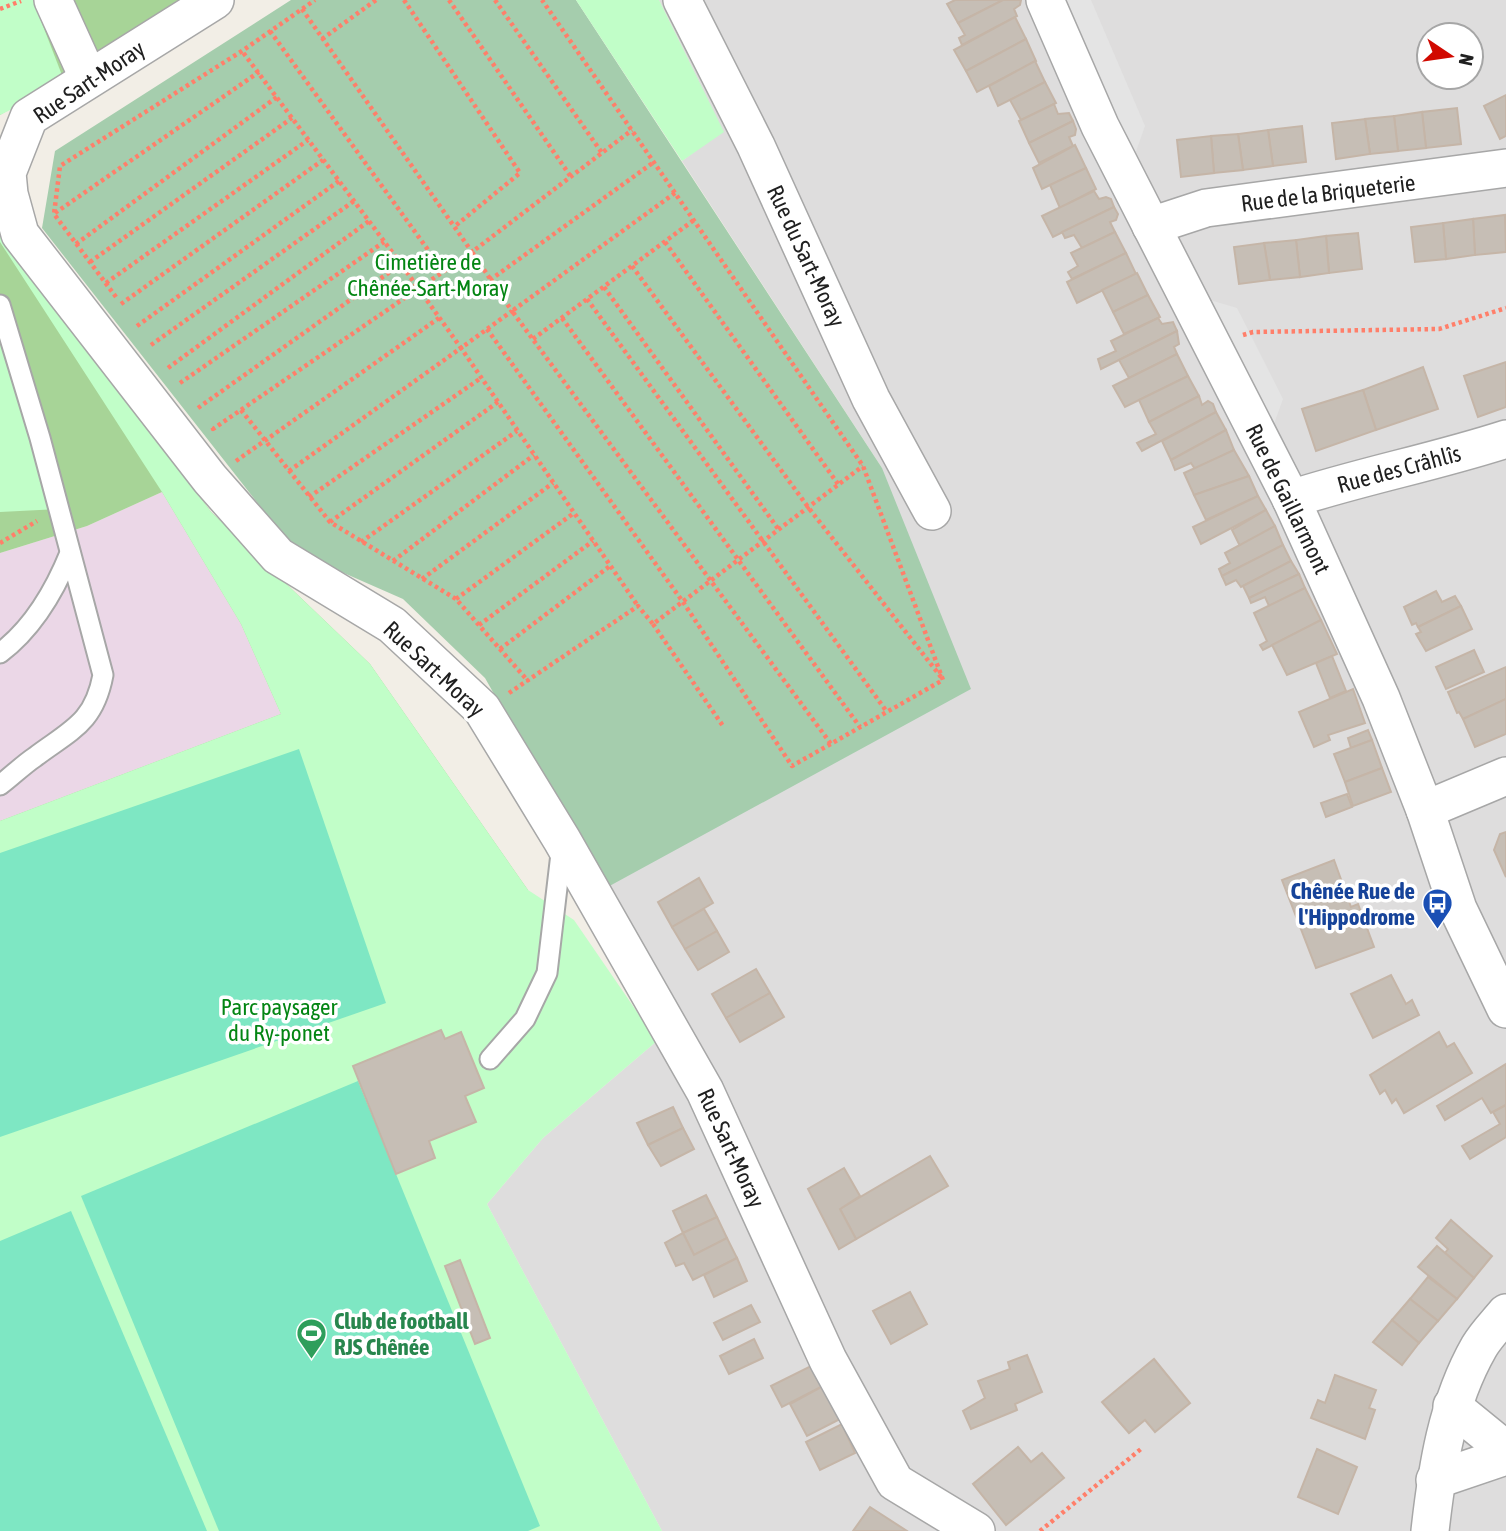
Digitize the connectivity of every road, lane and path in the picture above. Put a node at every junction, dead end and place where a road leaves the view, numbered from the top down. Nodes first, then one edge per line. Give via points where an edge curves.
1 (25, 0) edge
2 (53, 0) edge
3 (215, 0) edge
4 (315, 0) edge
5 (376, 0) edge
6 (404, 0) edge
7 (449, 0) edge
8 (495, 0) edge
9 (542, 0) edge
10 (682, 0) edge
11 (1045, 0) edge
12 (0, 9) edge
13 (302, 9) junction
14 (270, 31) junction
15 (322, 38) junction
16 (242, 51) junction
17 (82, 66) junction
18 (259, 72) junction
19 (277, 97) junction
20 (292, 118) junction
21 (632, 130) junction
22 (308, 140) junction
23 (602, 153) junction
24 (323, 160) junction
25 (654, 162) junction
26 (1506, 168) edge
27 (4, 177) edge
28 (571, 177) junction
29 (339, 181) junction
30 (676, 193) junction
31 (354, 201) junction
32 (54, 214) junction
33 (694, 220) junction
34 (369, 221) junction
35 (1151, 226) junction
36 (454, 227) junction
37 (665, 242) junction
38 (384, 243) junction
39 (76, 244) junction
40 (472, 252) junction
41 (90, 262) junction
42 (401, 264) junction
43 (632, 266) junction
44 (444, 272) junction
45 (490, 280) junction
46 (106, 283) junction
47 (604, 287) junction
48 (419, 289) junction
49 (587, 299) junction
50 (121, 304) junction
51 (0, 305) edge
52 (1506, 308) edge
53 (512, 311) junction
54 (439, 318) junction
55 (562, 318) junction
56 (137, 326) junction
57 (487, 329) junction
58 (533, 339) junction
59 (1212, 344) junction
60 (151, 345) junction
61 (461, 348) junction
62 (157, 352) dead end
63 (163, 360) dead end
64 (168, 368) junction
65 (481, 378) junction
66 (180, 383) junction
67 (186, 392) dead end
68 (192, 400) dead end
69 (498, 402) junction
70 (198, 408) junction
71 (241, 410) junction
72 (517, 430) junction
73 (1506, 439) edge
74 (264, 441) junction
75 (534, 455) junction
76 (863, 466) junction
77 (289, 471) junction
78 (210, 479) junction
79 (553, 482) junction
80 (838, 485) junction
81 (309, 497) junction
82 (1291, 499) junction
83 (808, 507) junction
84 (59, 509) junction
85 (932, 511) dead end
86 (574, 513) junction
87 (330, 522) junction
88 (779, 530) junction
89 (593, 541) junction
90 (0, 542) edge
91 (361, 542) junction
92 (762, 542) junction
93 (70, 554) junction
94 (393, 561) junction
95 (737, 561) junction
96 (610, 566) junction
97 (422, 579) junction
98 (710, 581) junction
99 (456, 599) junction
100 (683, 601) junction
101 (638, 606) junction
102 (653, 624) junction
103 (478, 625) junction
104 (500, 649) junction
105 (0, 653) edge
106 (943, 680) junction
107 (528, 681) junction
108 (482, 709) junction
109 (887, 712) junction
110 (723, 726) dead end
111 (860, 727) junction
112 (831, 744) junction
113 (1506, 776) edge
114 (0, 785) edge
115 (1426, 810) junction
116 (562, 840) junction
117 (1506, 1009) edge
118 (490, 1059) dead end
119 (1506, 1313) edge
120 (1452, 1406) junction
121 (1141, 1449) dead end
122 (1506, 1450) edge
123 (1506, 1457) edge
124 (1435, 1480) junction
125 (976, 1531) edge
126 (1040, 1531) edge
127 (1430, 1531) edge

1 - 12 path
2 - 17 street
3 - 17 street, Rue Sart-Moray
4 - 13 path
5 - 15 path
6 - 36 path via 520,173
7 - 28 path
8 - 23 path
9 - 21 path
10 - 85 street, Rue du Sart-Moray via 756,146 871,399
11 - 35 street, Rue de Gaillarmont via 1100,126
13 - 14 path
13 - 15 path
14 - 16 path
14 - 44 path
15 - 36 path
16 - 18 path
16 - 32 path via 60,166
17 - 27 street, Rue Sart-Moray via 29,117
18 - 19 path
18 - 32 path
19 - 20 path
19 - 39 path
20 - 22 path
20 - 41 path
21 - 23 path
21 - 25 path
22 - 24 path
22 - 46 path
23 - 28 path
24 - 29 path
24 - 50 path
25 - 30 path
25 - 45 path
26 - 35 street, Rue de la Briqueterie via 1206,208
27 - 78 street, Rue Sart-Moray via 20,234
28 - 40 path
29 - 31 path
29 - 56 path
30 - 33 path
30 - 53 path
31 - 34 path
31 - 60 path
32 - 39 path
33 - 37 path
33 - 76 path
34 - 38 path
34 - 64 path
35 - 59 street, Rue de Gaillarmont
36 - 40 path
37 - 43 path
37 - 80 path
38 - 42 path
38 - 66 path
39 - 41 path
40 - 44 path
40 - 45 path
41 - 46 path
42 - 48 path
42 - 70 path
43 - 47 path
43 - 83 path
44 - 48 path
45 - 53 path
46 - 50 path
47 - 49 path
47 - 88 path
48 - 54 path
48 - 71 path
49 - 55 path
49 - 92 path
50 - 56 path
51 - 84 lane
52 - 59 path via 1438,329 1253,332
53 - 57 path
53 - 58 path
54 - 61 path
54 - 74 path
55 - 58 path
55 - 95 path
56 - 60 path
57 - 61 path
57 - 100 path
58 - 98 path
59 - 82 street, Rue de Gaillarmont
60 - 62 path
61 - 65 path
61 - 77 path
63 - 64 path
64 - 66 path
65 - 69 path
65 - 81 path
66 - 67 path
68 - 70 path
69 - 72 path
69 - 87 path
70 - 71 path via 214,429
71 - 74 path
72 - 75 path
72 - 91 path
73 - 82 street, Rue des Crâhlîs
74 - 77 path
74 - 78 path
75 - 79 path
75 - 94 path
76 - 80 path
76 - 106 path
77 - 81 path
78 - 108 street, Rue Sart-Moray via 278,556 392,625
79 - 86 path
79 - 97 path
80 - 83 path
81 - 87 path
82 - 115 street, Rue de Gaillarmont
83 - 88 path
83 - 106 path
84 - 90 path
84 - 93 lane
86 - 89 path
86 - 99 path
87 - 91 path
88 - 92 path
89 - 96 path
89 - 103 path
91 - 94 path
92 - 95 path
92 - 109 path
93 - 105 lane via 57,584 16,641
93 - 114 lane via 103,675 99,695 90,714 71,733
94 - 97 path
95 - 98 path
95 - 111 path
96 - 101 path
96 - 104 path
97 - 99 path
98 - 100 path
98 - 112 path
99 - 103 path
100 - 102 path
100 - 112 path via 792,766
101 - 102 path
101 - 107 path
102 - 110 path
103 - 104 path
104 - 107 path
106 - 109 path
107 - 108 path
108 - 116 street, Rue Sart-Moray
109 - 111 path
111 - 112 path
113 - 115 street
115 - 117 street, Rue de Gaillarmont via 1458,909
116 - 118 lane via 547,973 525,1019
116 - 125 street, Rue Sart-Moray via 705,1091 828,1360 895,1482
119 - 120 street via 1479,1346
120 - 122 street
120 - 124 street
121 - 126 path
123 - 124 street
124 - 127 street

